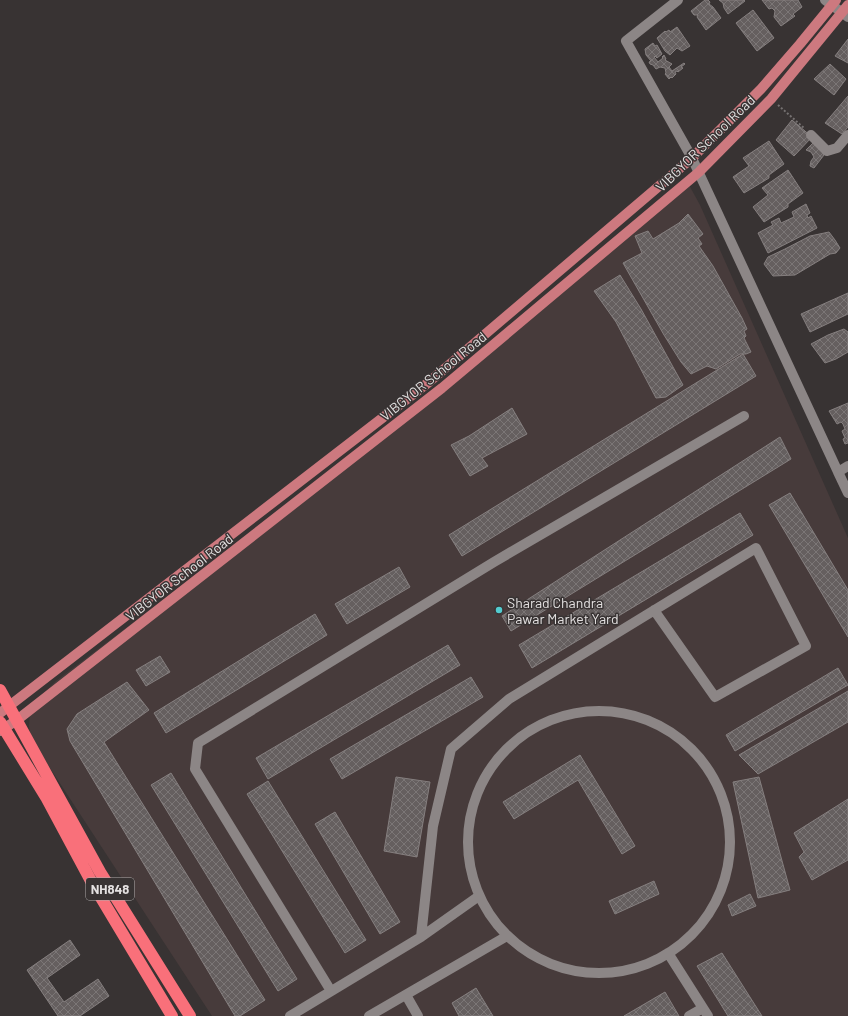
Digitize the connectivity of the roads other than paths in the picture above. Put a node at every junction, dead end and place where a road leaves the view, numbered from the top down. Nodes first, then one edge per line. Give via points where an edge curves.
1 (678, 0) edge
2 (831, 2) edge
3 (846, 11) edge
4 (800, 44) junction
5 (810, 51) junction
6 (811, 135) road end
7 (848, 135) edge
8 (692, 158) junction
9 (699, 172) junction
10 (744, 416) dead end
11 (372, 427) junction
12 (380, 437) junction
13 (848, 466) edge
14 (838, 472) junction
15 (848, 493) edge
16 (654, 610) junction
17 (0, 690) edge
18 (5, 710) edge
19 (16, 720) junction
20 (1, 727) edge
21 (479, 896) junction
22 (507, 936) junction
23 (421, 937) junction
24 (668, 952) junction
25 (331, 991) junction
26 (406, 995) junction
27 (706, 1012) edge
28 (172, 1016) edge
29 (190, 1016) edge
30 (290, 1016) edge
31 (369, 1016) edge
32 (418, 1016) edge
33 (690, 1016) edge

1 - 8 street via 626,41
2 - 3 street
2 - 4 main road, VIBGYOR School Road
3 - 5 main road, VIBGYOR School Road
4 - 5 main road
4 - 8 main road, VIBGYOR School Road via 761,89
5 - 9 main road, VIBGYOR School Road via 771,98
6 - 7 street via 827,151 837,148
8 - 9 street
8 - 11 main road, VIBGYOR School Road via 429,382
9 - 12 main road, VIBGYOR School Road
9 - 14 street
10 - 25 street via 494,562 198,743 195,769
11 - 12 main road
11 - 18 main road, VIBGYOR School Road
12 - 19 main road, VIBGYOR School Road
13 - 14 street
14 - 15 street
16 - 16 street via 756,548 806,646 715,697
16 - 23 street via 509,699 451,749 433,826
17 - 18 highway, NH848
18 - 19 highway, NH848
19 - 20 main road, VIBGYOR School Road
19 - 29 highway, NH848 via 100,872
20 - 28 highway, NH848 via 46,797 91,882
21 - 22 street via 491,917
21 - 23 street
21 - 24 street via 469,865 468,833 474,801 488,772 508,747 535,728 564,715 596,710 629,714 659,724 686,742 707,766 722,795 730,826 730,858 722,890 706,918 684,942
22 - 24 street via 533,956 562,968 594,973 626,970 657,960
22 - 26 street
23 - 25 street
24 - 27 street
25 - 30 street
26 - 31 street
26 - 32 street
27 - 33 street

